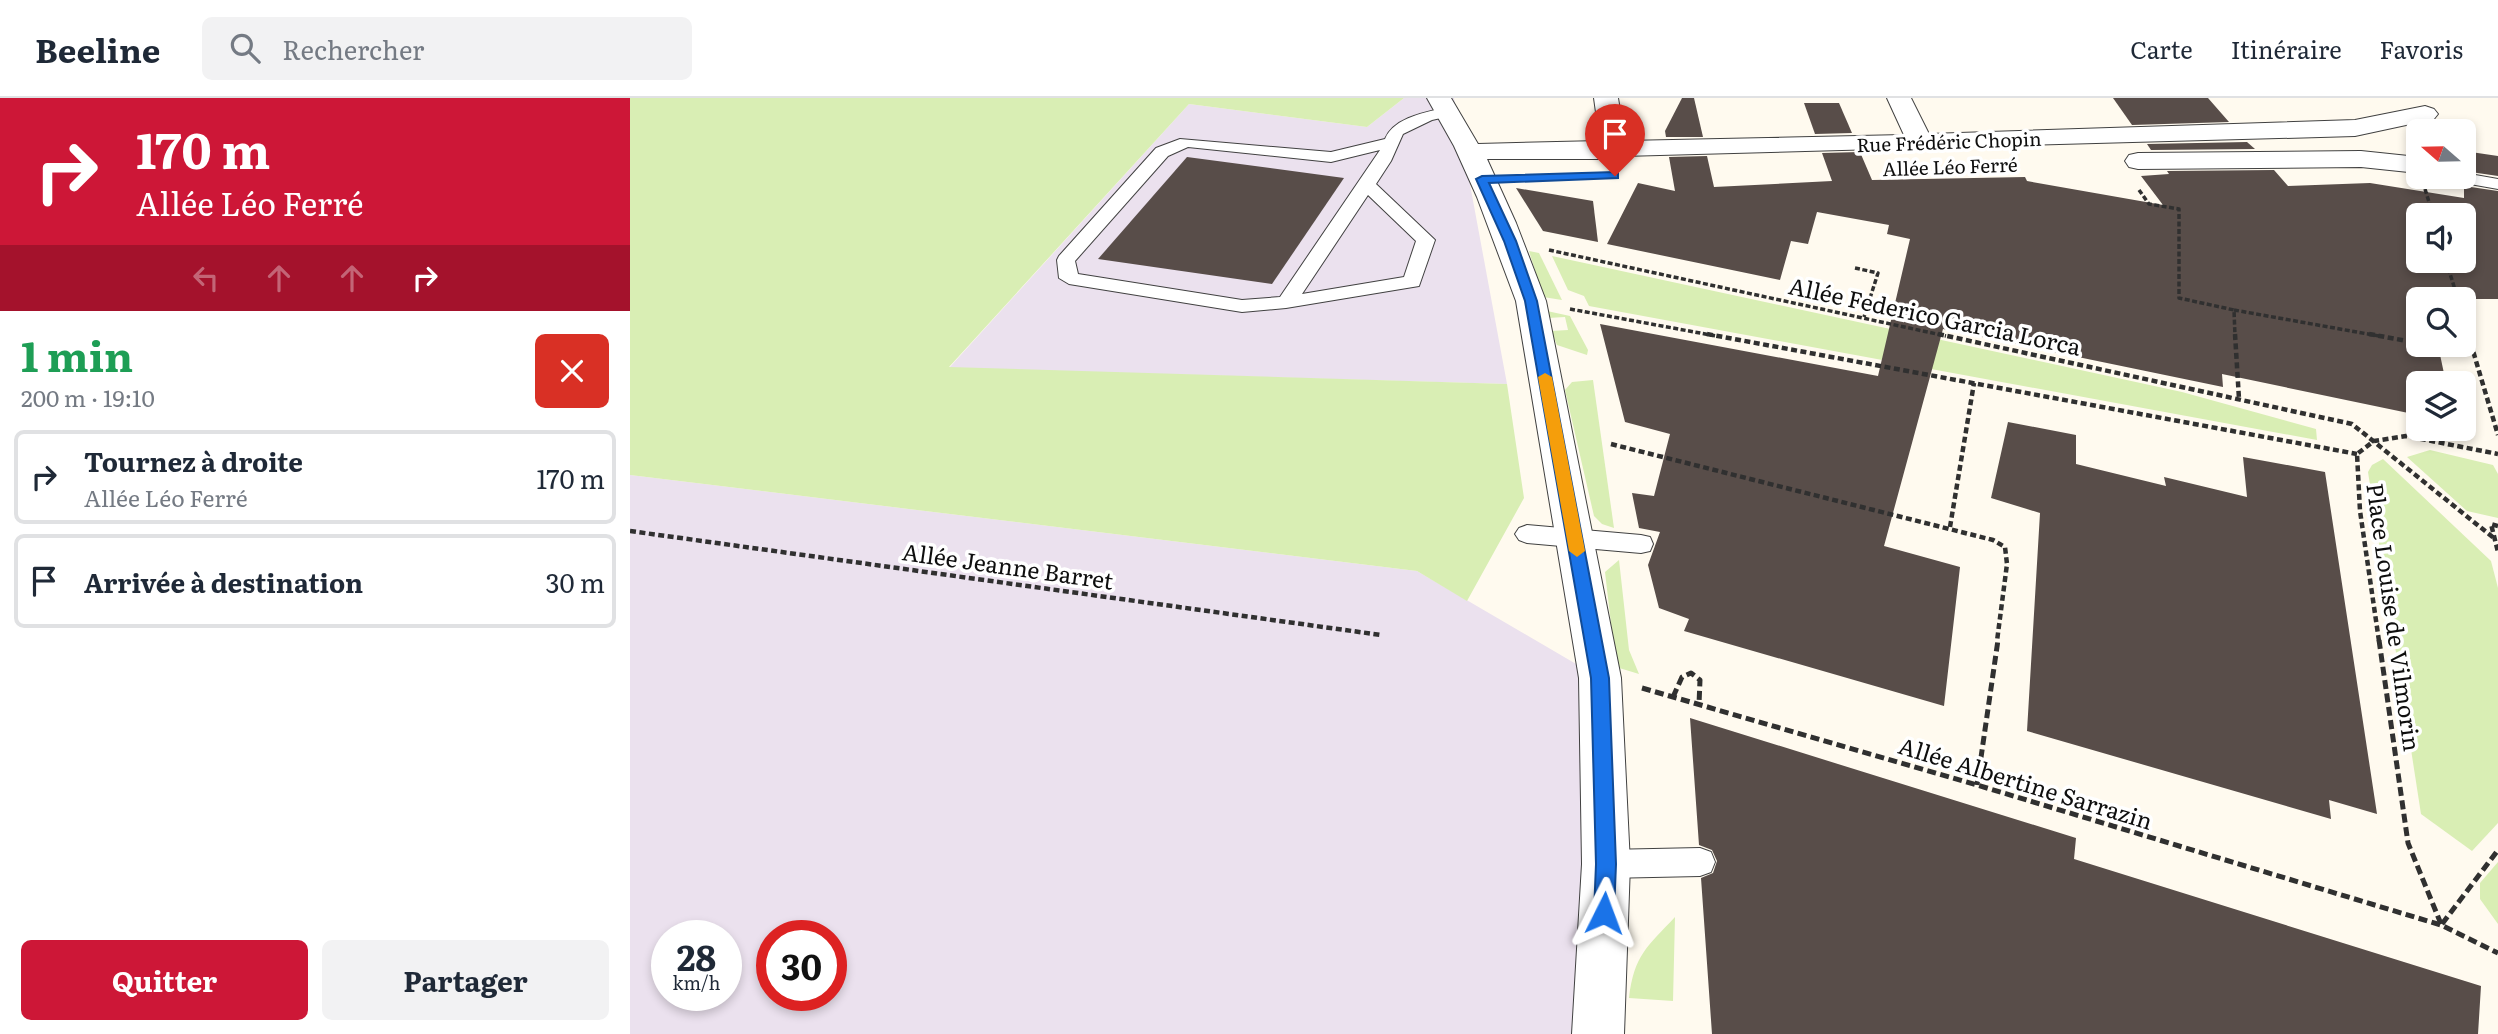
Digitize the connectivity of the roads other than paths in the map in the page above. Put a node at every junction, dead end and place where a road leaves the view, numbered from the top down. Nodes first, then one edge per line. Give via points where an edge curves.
1 (1606, 98) edge
2 (1899, 98) edge
3 (1444, 105) edge
4 (2426, 114) dead end
5 (1394, 136) junction
6 (1614, 151) junction
7 (1916, 155) junction
8 (2406, 164) edge
9 (1486, 170) junction
10 (2476, 180) edge
11 (2498, 184) edge
12 (1367, 185) junction
13 (1286, 302) junction
14 (1527, 534) dead end
15 (1575, 538) junction
16 (1641, 544) dead end
17 (1700, 862) dead end
18 (1606, 864) junction
19 (1598, 1034) edge

1 - 6 street
2 - 7 street
3 - 5 lane
3 - 9 street
4 - 7 street, Rue Frédéric Chopin via 2355,128
5 - 12 lane
5 - 13 lane via 1331,157 1186,142 1162,152 1066,260 1069,278 1242,306
6 - 7 street, Rue Frédéric Chopin
6 - 9 street, Rue Frédéric Chopin
7 - 8 street, Allée Léo Ferré via 2111,161 2361,159
9 - 15 street via 1531,301
10 - 11 lane
12 - 13 lane
12 - 13 lane via 1426,240 1412,282
14 - 15 lane
15 - 16 lane
15 - 18 street via 1600,678
17 - 18 lane
18 - 19 street

